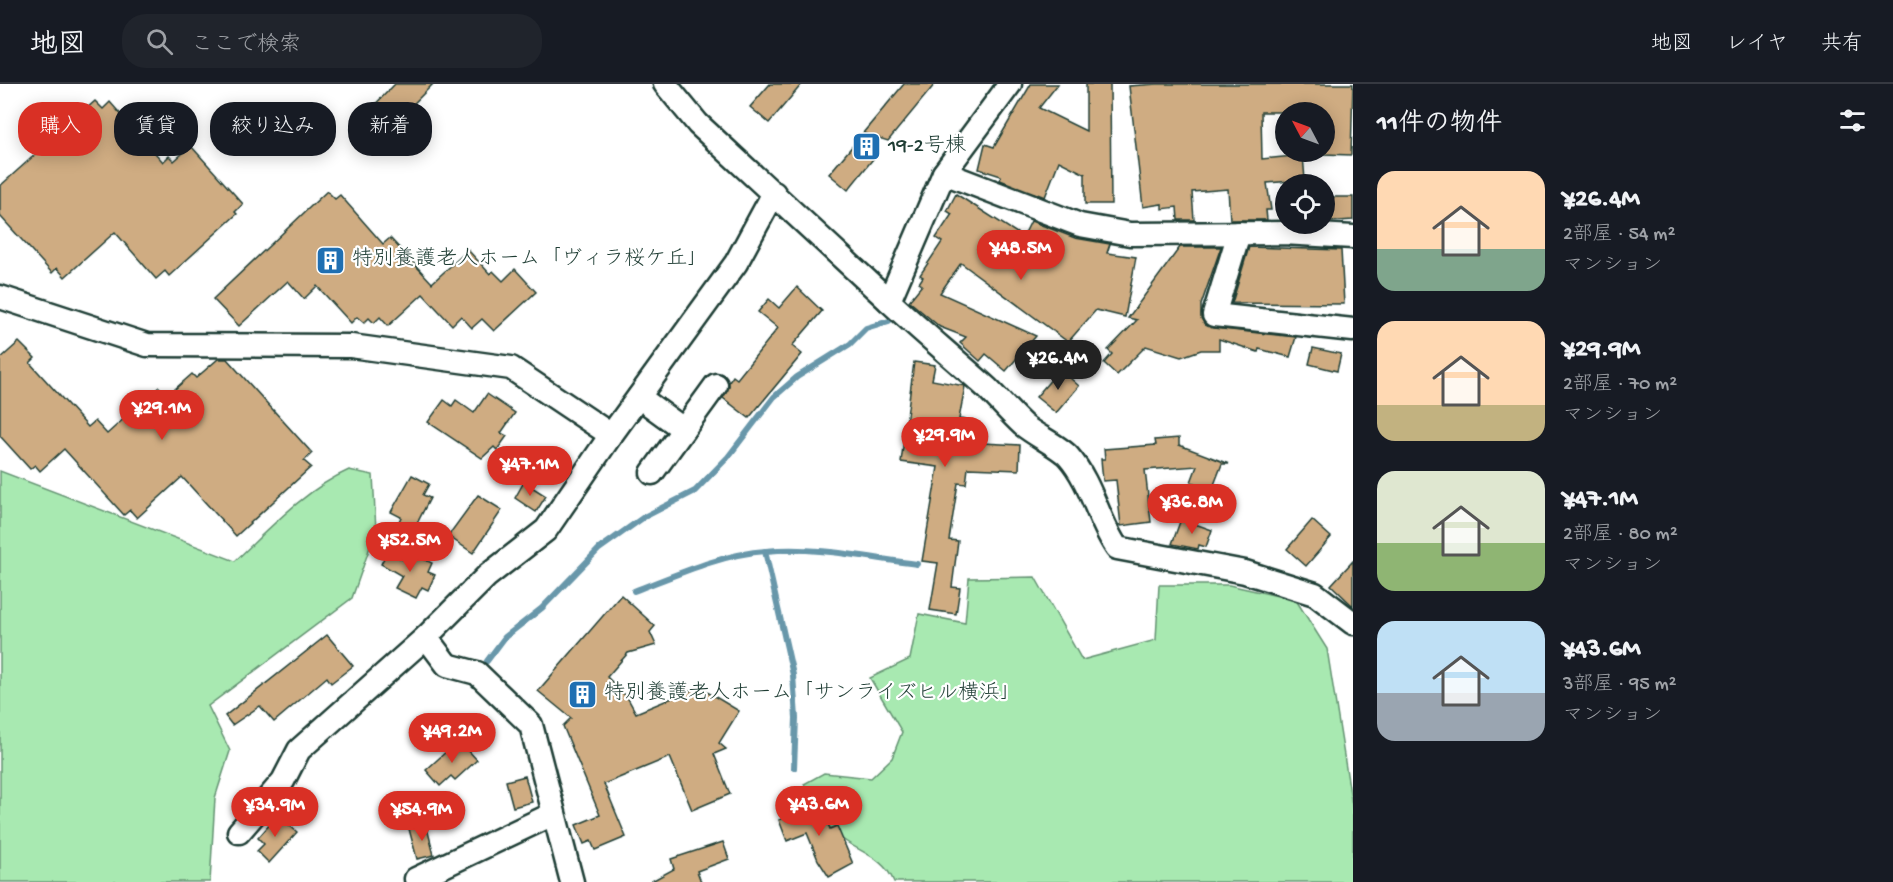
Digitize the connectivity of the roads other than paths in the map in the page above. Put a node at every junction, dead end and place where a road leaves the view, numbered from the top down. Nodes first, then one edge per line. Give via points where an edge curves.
1 (665, 84) edge
2 (1010, 84) edge
3 (944, 173) junction
4 (774, 193) junction
5 (1239, 233) junction
6 (1353, 237) edge
7 (0, 297) edge
8 (889, 301) junction
9 (1353, 330) edge
10 (716, 385) dead end
11 (639, 397) junction
12 (683, 429) junction
13 (611, 435) junction
14 (652, 473) dead end
15 (1353, 622) edge
16 (426, 637) junction
17 (553, 814) junction
18 (239, 832) dead end
19 (444, 874) edge
20 (416, 879) dead end
21 (572, 882) edge

1 - 4 street via 699,124
2 - 3 street
3 - 5 street via 1080,225 1130,234
3 - 8 street
4 - 8 street
4 - 11 street via 736,263
5 - 6 street
5 - 9 street via 1214,315
7 - 13 street via 147,345 351,346 511,368
8 - 15 street via 1021,423 1067,455 1092,495 1117,548 1245,572 1305,590
10 - 12 street
11 - 12 street
11 - 13 street
12 - 14 street
13 - 16 street via 546,530 487,576
16 - 17 street via 447,664 477,674 531,725
16 - 18 street via 299,750 283,781
17 - 19 street
17 - 21 street
19 - 20 street

